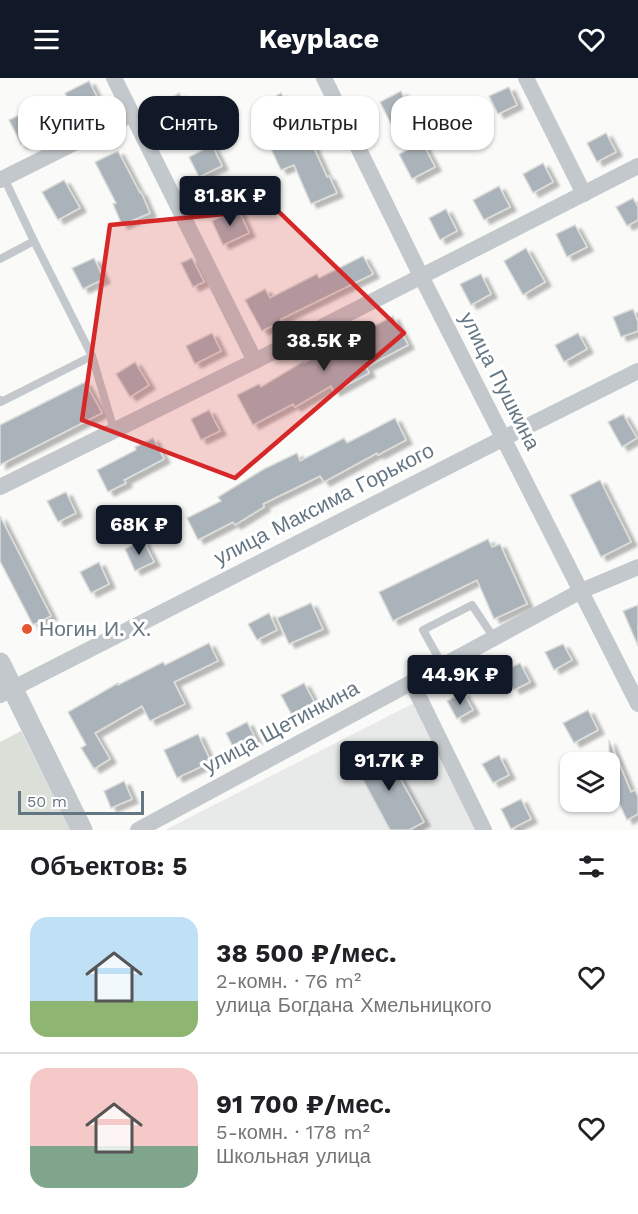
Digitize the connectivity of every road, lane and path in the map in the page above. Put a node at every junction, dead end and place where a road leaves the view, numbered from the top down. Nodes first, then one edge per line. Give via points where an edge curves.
1 (114, 78) edge
2 (324, 78) edge
3 (526, 78) edge
4 (132, 114) junction
5 (638, 166) edge
6 (2, 179) edge
7 (584, 194) junction
8 (34, 241) junction
9 (0, 259) edge
10 (422, 276) junction
11 (92, 356) junction
12 (255, 361) junction
13 (638, 371) edge
14 (0, 400) edge
15 (114, 430) junction
16 (504, 438) junction
17 (0, 487) edge
18 (638, 567) edge
19 (580, 591) junction
20 (494, 638) junction
21 (0, 663) edge
22 (442, 666) junction
23 (412, 682) junction
24 (6, 691) edge
25 (638, 704) edge
26 (82, 830) edge
27 (138, 830) edge
28 (484, 830) edge

1 - 4 street
2 - 10 street, улица Пушкина
3 - 7 street
4 - 6 street
4 - 12 street
5 - 7 street
6 - 8 lane
7 - 10 street
8 - 9 lane
8 - 11 lane
10 - 12 street
10 - 16 street, улица Пушкина
11 - 14 lane
11 - 15 lane
12 - 15 street
13 - 16 street, улица Максима Горького
15 - 17 street
16 - 19 street, улица Пушкина
16 - 24 street, улица Максима Горького
18 - 19 street, улица Щетинкина
19 - 20 street, улица Щетинкина
19 - 25 street, улица Пушкина
20 - 22 street, улица Щетинкина
20 - 22 lane via 472,604 423,630
21 - 24 street
22 - 23 street, улица Щетинкина
23 - 27 street, улица Щетинкина
23 - 28 street
24 - 26 street

